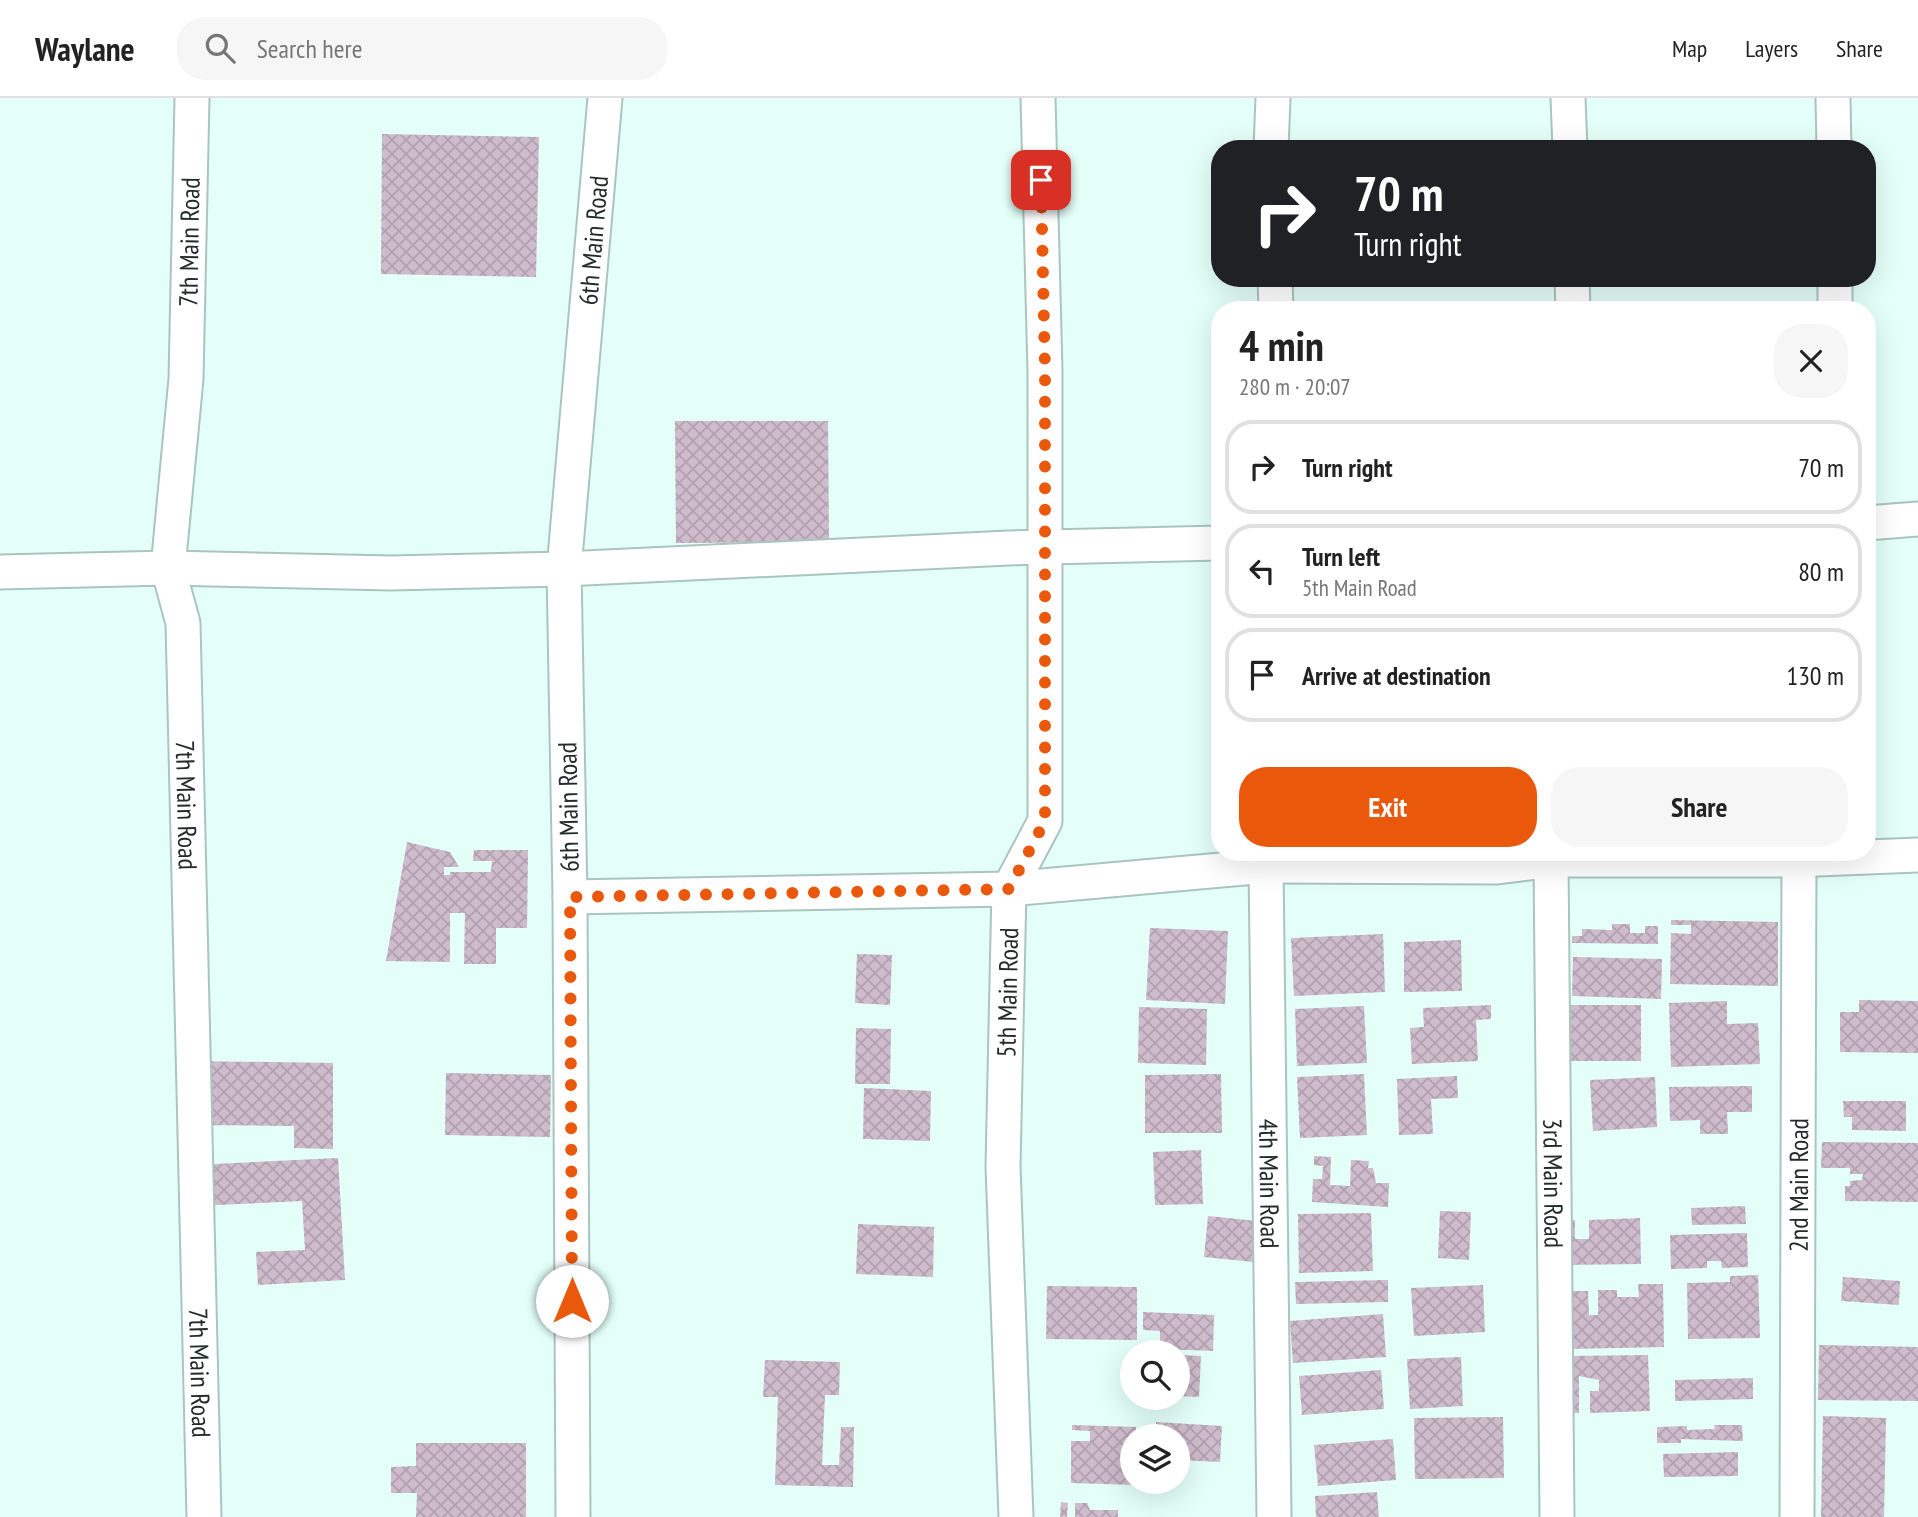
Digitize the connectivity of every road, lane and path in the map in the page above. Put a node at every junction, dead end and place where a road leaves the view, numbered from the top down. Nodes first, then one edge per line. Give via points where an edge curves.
1 (192, 98) edge
2 (605, 98) edge
3 (1038, 98) edge
4 (1273, 98) edge
5 (1569, 98) edge
6 (1833, 98) edge
7 (1271, 140) edge
8 (1570, 140) edge
9 (1834, 140) edge
10 (1918, 519) edge
11 (1876, 522) edge
12 (1211, 543) edge
13 (1045, 547) junction
14 (168, 568) junction
15 (564, 569) junction
16 (0, 572) edge
17 (1876, 855) edge
18 (1918, 855) edge
19 (1251, 861) edge
20 (1268, 861) edge
21 (1325, 861) edge
22 (1528, 861) edge
23 (1553, 861) edge
24 (1800, 861) edge
25 (1009, 889) junction
26 (570, 897) junction
27 (204, 1517) edge
28 (573, 1517) edge
29 (1016, 1517) edge
30 (1274, 1517) edge
31 (1557, 1517) edge
32 (1797, 1517) edge

1 - 14 street, 7th Main Road via 186,379
2 - 15 street, 6th Main Road
3 - 13 street, 5th Main Road
4 - 7 street
5 - 8 street
6 - 9 street
10 - 11 street
12 - 13 street
13 - 15 street
13 - 25 street, 5th Main Road via 1045,821
14 - 15 street via 391,573
14 - 16 street
14 - 27 street, 7th Main Road via 183,623
15 - 26 street, 6th Main Road
17 - 18 street
19 - 25 street
20 - 30 street, 4th Main Road
21 - 22 street via 1497,867
23 - 31 street, 3rd Main Road
24 - 32 street, 2nd Main Road
25 - 26 street
25 - 29 street, 5th Main Road via 1003,1167
26 - 28 street, 6th Main Road

